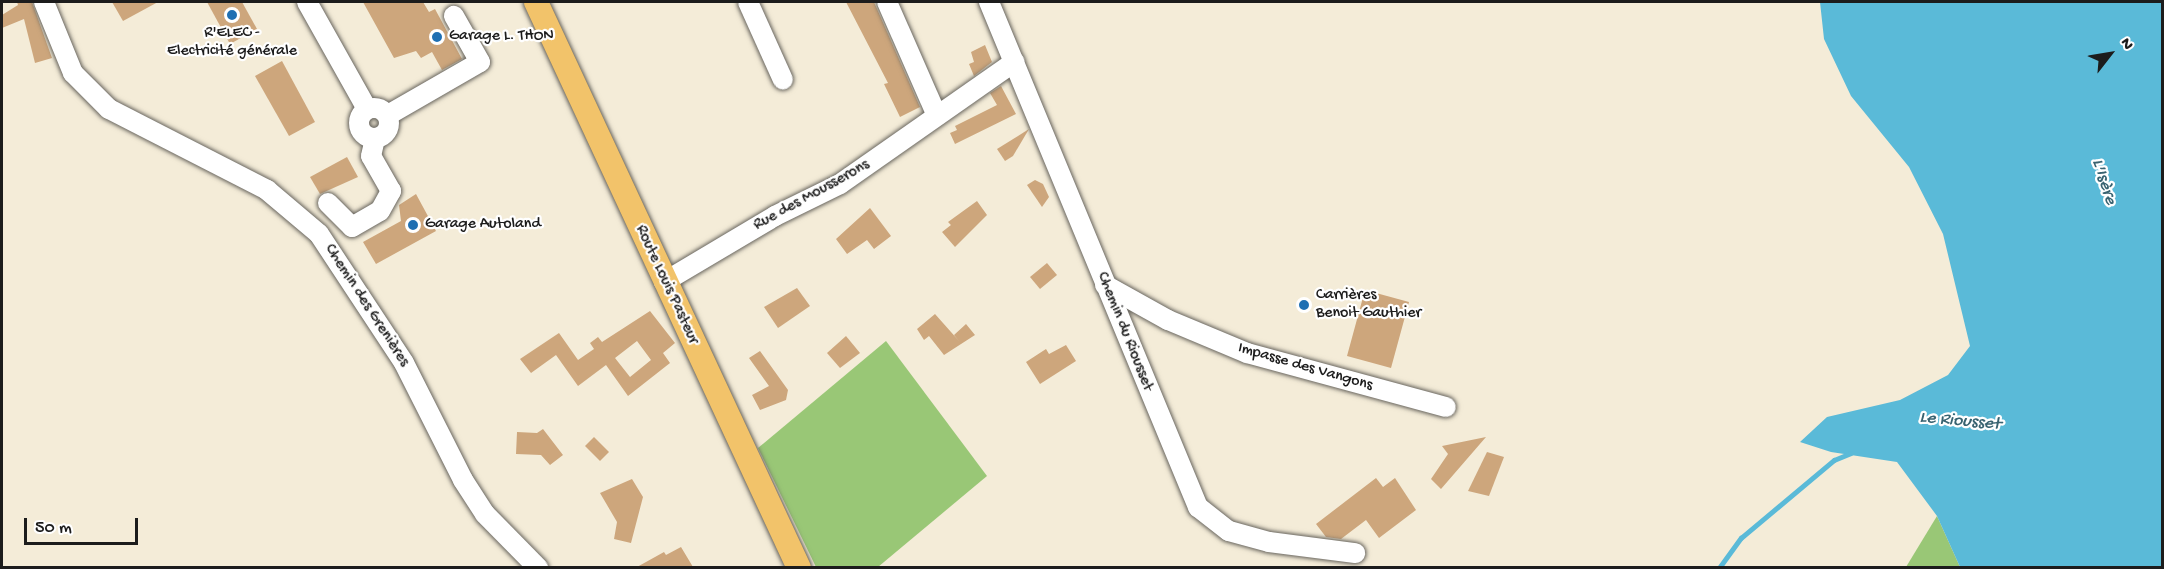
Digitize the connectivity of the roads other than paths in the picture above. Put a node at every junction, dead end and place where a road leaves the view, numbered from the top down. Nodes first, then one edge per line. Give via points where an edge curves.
1 (44, 2) edge
2 (536, 2) edge
3 (748, 2) edge
4 (887, 2) edge
5 (988, 2) edge
6 (315, 4) edge
7 (454, 16) dead end
8 (1014, 62) junction
9 (783, 81) dead end
10 (367, 109) junction
11 (388, 115) junction
12 (937, 116) junction
13 (375, 138) junction
14 (328, 203) dead end
15 (664, 282) junction
16 (1105, 285) junction
17 (1446, 407) dead end
18 (1354, 553) dead end
19 (538, 567) edge
20 (799, 567) edge

1 - 19 street, Chemin des Grenières via 73,73 109,109 267,190 319,234 404,363 484,514
2 - 15 main road, Route Louis Pasteur
3 - 9 street
4 - 12 street
5 - 8 street, Chemin du Riousset
6 - 10 street
7 - 11 street via 480,62
8 - 12 street, Rue des Mousserons
8 - 16 street, Chemin du Riousset
10 - 11 street via 382,109
10 - 13 street via 360,116 359,127 365,135
11 - 13 street via 388,130
12 - 15 street, Rue des Mousserons via 840,184 775,216
13 - 14 street via 371,156 391,191 380,210 352,227
15 - 20 main road, Route Louis Pasteur
16 - 17 street, Impasse des Vangons via 1168,320 1247,353
16 - 18 street, Chemin du Riousset via 1198,507 1229,531 1269,542

